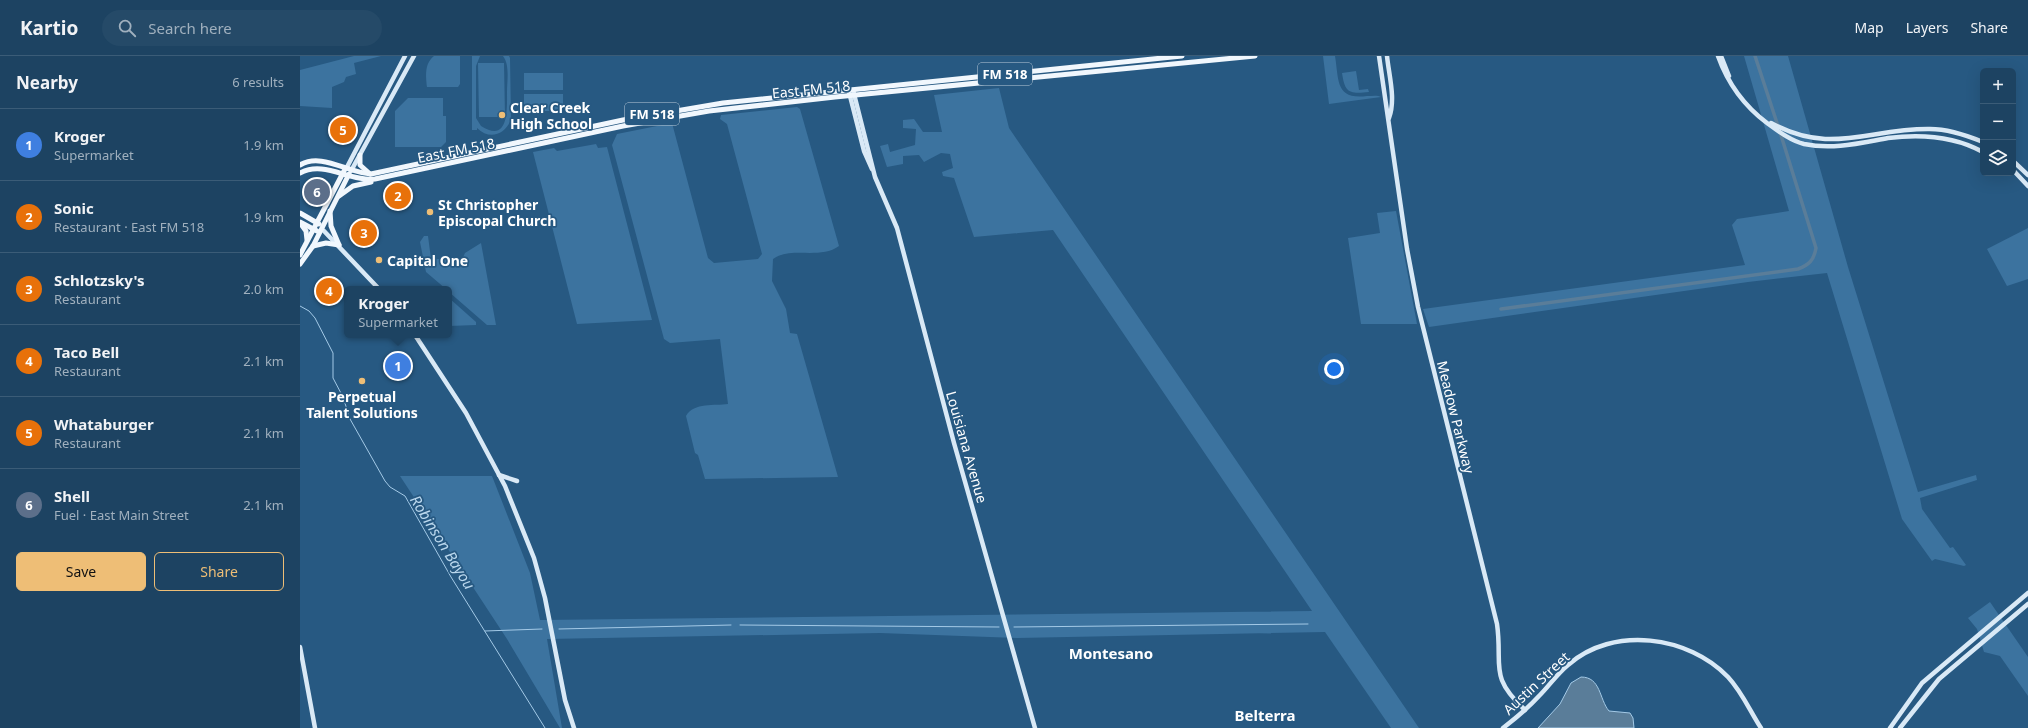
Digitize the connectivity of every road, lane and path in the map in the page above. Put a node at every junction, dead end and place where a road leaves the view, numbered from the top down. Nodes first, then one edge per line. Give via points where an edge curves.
1 (405, 56) edge
2 (414, 56) edge
3 (1182, 56) edge
4 (1255, 56) edge
5 (1379, 56) edge
6 (1386, 56) edge
7 (1718, 56) edge
8 (1722, 56) edge
9 (915, 87) junction
10 (851, 93) junction
11 (785, 96) junction
12 (723, 102) junction
13 (785, 103) junction
14 (724, 110) junction
15 (660, 113) junction
16 (1389, 118) junction
17 (623, 120) junction
18 (661, 120) junction
19 (624, 126) junction
20 (572, 130) junction
21 (1784, 132) junction
22 (575, 137) junction
23 (1980, 141) edge
24 (500, 146) junction
25 (1980, 151) edge
26 (502, 153) junction
27 (360, 155) junction
28 (307, 161) junction
29 (2016, 164) edge
30 (300, 165) edge
31 (300, 170) edge
32 (348, 170) junction
33 (300, 173) edge
34 (2016, 173) edge
35 (2028, 174) edge
36 (346, 175) junction
37 (373, 176) junction
38 (2028, 186) edge
39 (338, 197) junction
40 (330, 210) junction
41 (300, 213) edge
42 (300, 223) edge
43 (321, 228) junction
44 (314, 229) junction
45 (306, 244) junction
46 (339, 245) junction
47 (313, 246) junction
48 (300, 255) edge
49 (300, 264) edge
50 (376, 286) edge
51 (417, 338) edge
52 (499, 475) junction
53 (517, 481) dead end
54 (2028, 593) edge
55 (2028, 604) edge
56 (300, 647) edge
57 (1525, 710) junction
58 (316, 728) edge
59 (574, 728) edge
60 (1035, 728) edge
61 (1503, 728) edge
62 (1761, 728) edge
63 (1890, 728) edge
64 (1900, 728) edge

1 - 32 street
2 - 27 street
3 - 9 main road, East FM 518 / FM 518
4 - 9 main road, East FM 518 / FM 518
5 - 16 street, Meadow Parkway via 1386,112
6 - 16 street, Meadow Parkway via 1392,93
7 - 21 street via 1737,95 1756,115 1773,128
8 - 21 street via 1739,93 1749,106
9 - 10 main road, East FM 518 / FM 518
10 - 11 main road, East FM 518 / FM 518
10 - 13 main road, East FM 518 / FM 518
10 - 60 street, Louisiana Avenue via 874,174 897,228 954,443
11 - 12 main road, East FM 518 / FM 518
11 - 13 main road
12 - 14 main road
12 - 15 main road, East FM 518 / FM 518
13 - 14 main road, East FM 518 / FM 518
14 - 18 main road, East FM 518 / FM 518
15 - 17 main road, East FM 518 / FM 518
15 - 18 main road
16 - 57 street, Meadow Parkway via 1411,272 1497,624 1498,670 1509,693
17 - 19 main road
17 - 20 main road, East FM 518 / FM 518
18 - 19 main road, East FM 518 / FM 518
19 - 22 main road, East FM 518 / FM 518
20 - 22 main road
20 - 24 main road, East FM 518 / FM 518
21 - 23 street via 1836,141 1930,129 1957,133
21 - 25 street via 1803,144 1828,147 1922,135 1954,140
22 - 26 main road, East FM 518 / FM 518
24 - 26 main road
24 - 37 main road, East FM 518 / FM 518
26 - 37 main road, East FM 518 / FM 518
27 - 32 street
27 - 37 main road via 360,165
28 - 30 main road
28 - 31 main road via 307,166
28 - 32 main road via 322,161
29 - 35 street
32 - 36 main road
32 - 37 main road, FM 518
33 - 36 main road via 315,168
34 - 38 street
36 - 37 main road via 360,180
36 - 39 main road
36 - 43 main road, FM 518
37 - 39 main road, FM 518 via 371,182 353,186
39 - 40 main road, FM 518
40 - 43 main road, FM 518
40 - 46 main road via 331,226
41 - 43 main road
42 - 44 main road
42 - 45 main road via 306,231
43 - 44 main road
43 - 46 street
43 - 47 main road, FM 518
44 - 45 main road
45 - 48 main road
46 - 47 main road via 326,243
46 - 50 street
47 - 49 main road, FM 518
51 - 52 street via 466,413
52 - 53 street
52 - 59 street via 535,562 545,598 565,700
54 - 63 street via 1922,683
55 - 64 street via 1939,679
56 - 58 street
57 - 61 street, Austin Street
57 - 62 street, Austin Street via 1569,664 1582,656 1613,643 1646,640 1680,647 1712,663 1737,688

